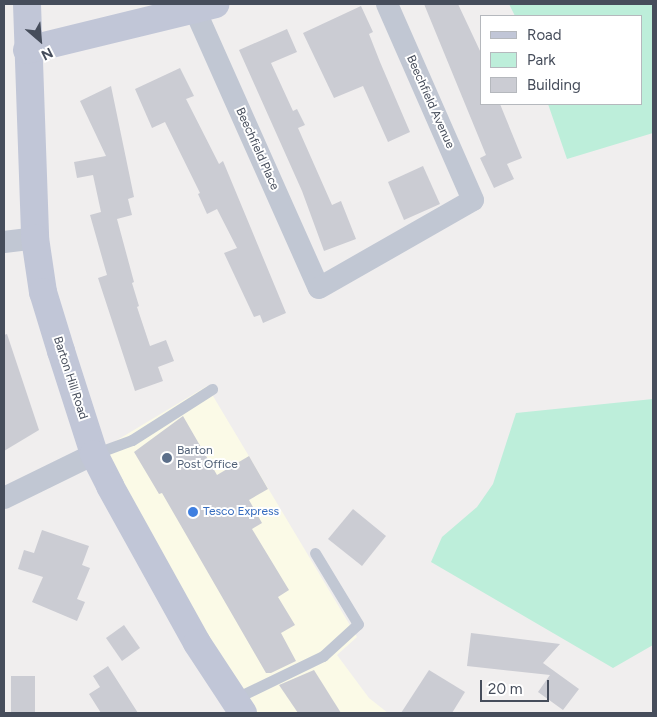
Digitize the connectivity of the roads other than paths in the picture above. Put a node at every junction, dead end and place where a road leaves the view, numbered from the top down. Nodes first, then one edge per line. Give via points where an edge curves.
1 (27, 4) edge
2 (387, 4) edge
3 (205, 7) edge
4 (27, 50) junction
5 (35, 238) junction
6 (4, 242) edge
7 (319, 288) joint
8 (212, 389) dead end
9 (94, 454) junction
10 (4, 498) edge
11 (315, 553) dead end
12 (238, 706) edge

1 - 4 street, Barton Hill Road
2 - 7 street, Beechfield Avenue via 473,200
3 - 4 street
3 - 7 street, Beechfield Place
4 - 5 street, Barton Hill Road
5 - 6 street
5 - 9 street, Barton Hill Road via 43,292
8 - 9 lane via 132,440
9 - 10 street
9 - 12 street, Barton Hill Road via 197,643
11 - 12 lane via 357,617 358,624 323,656

